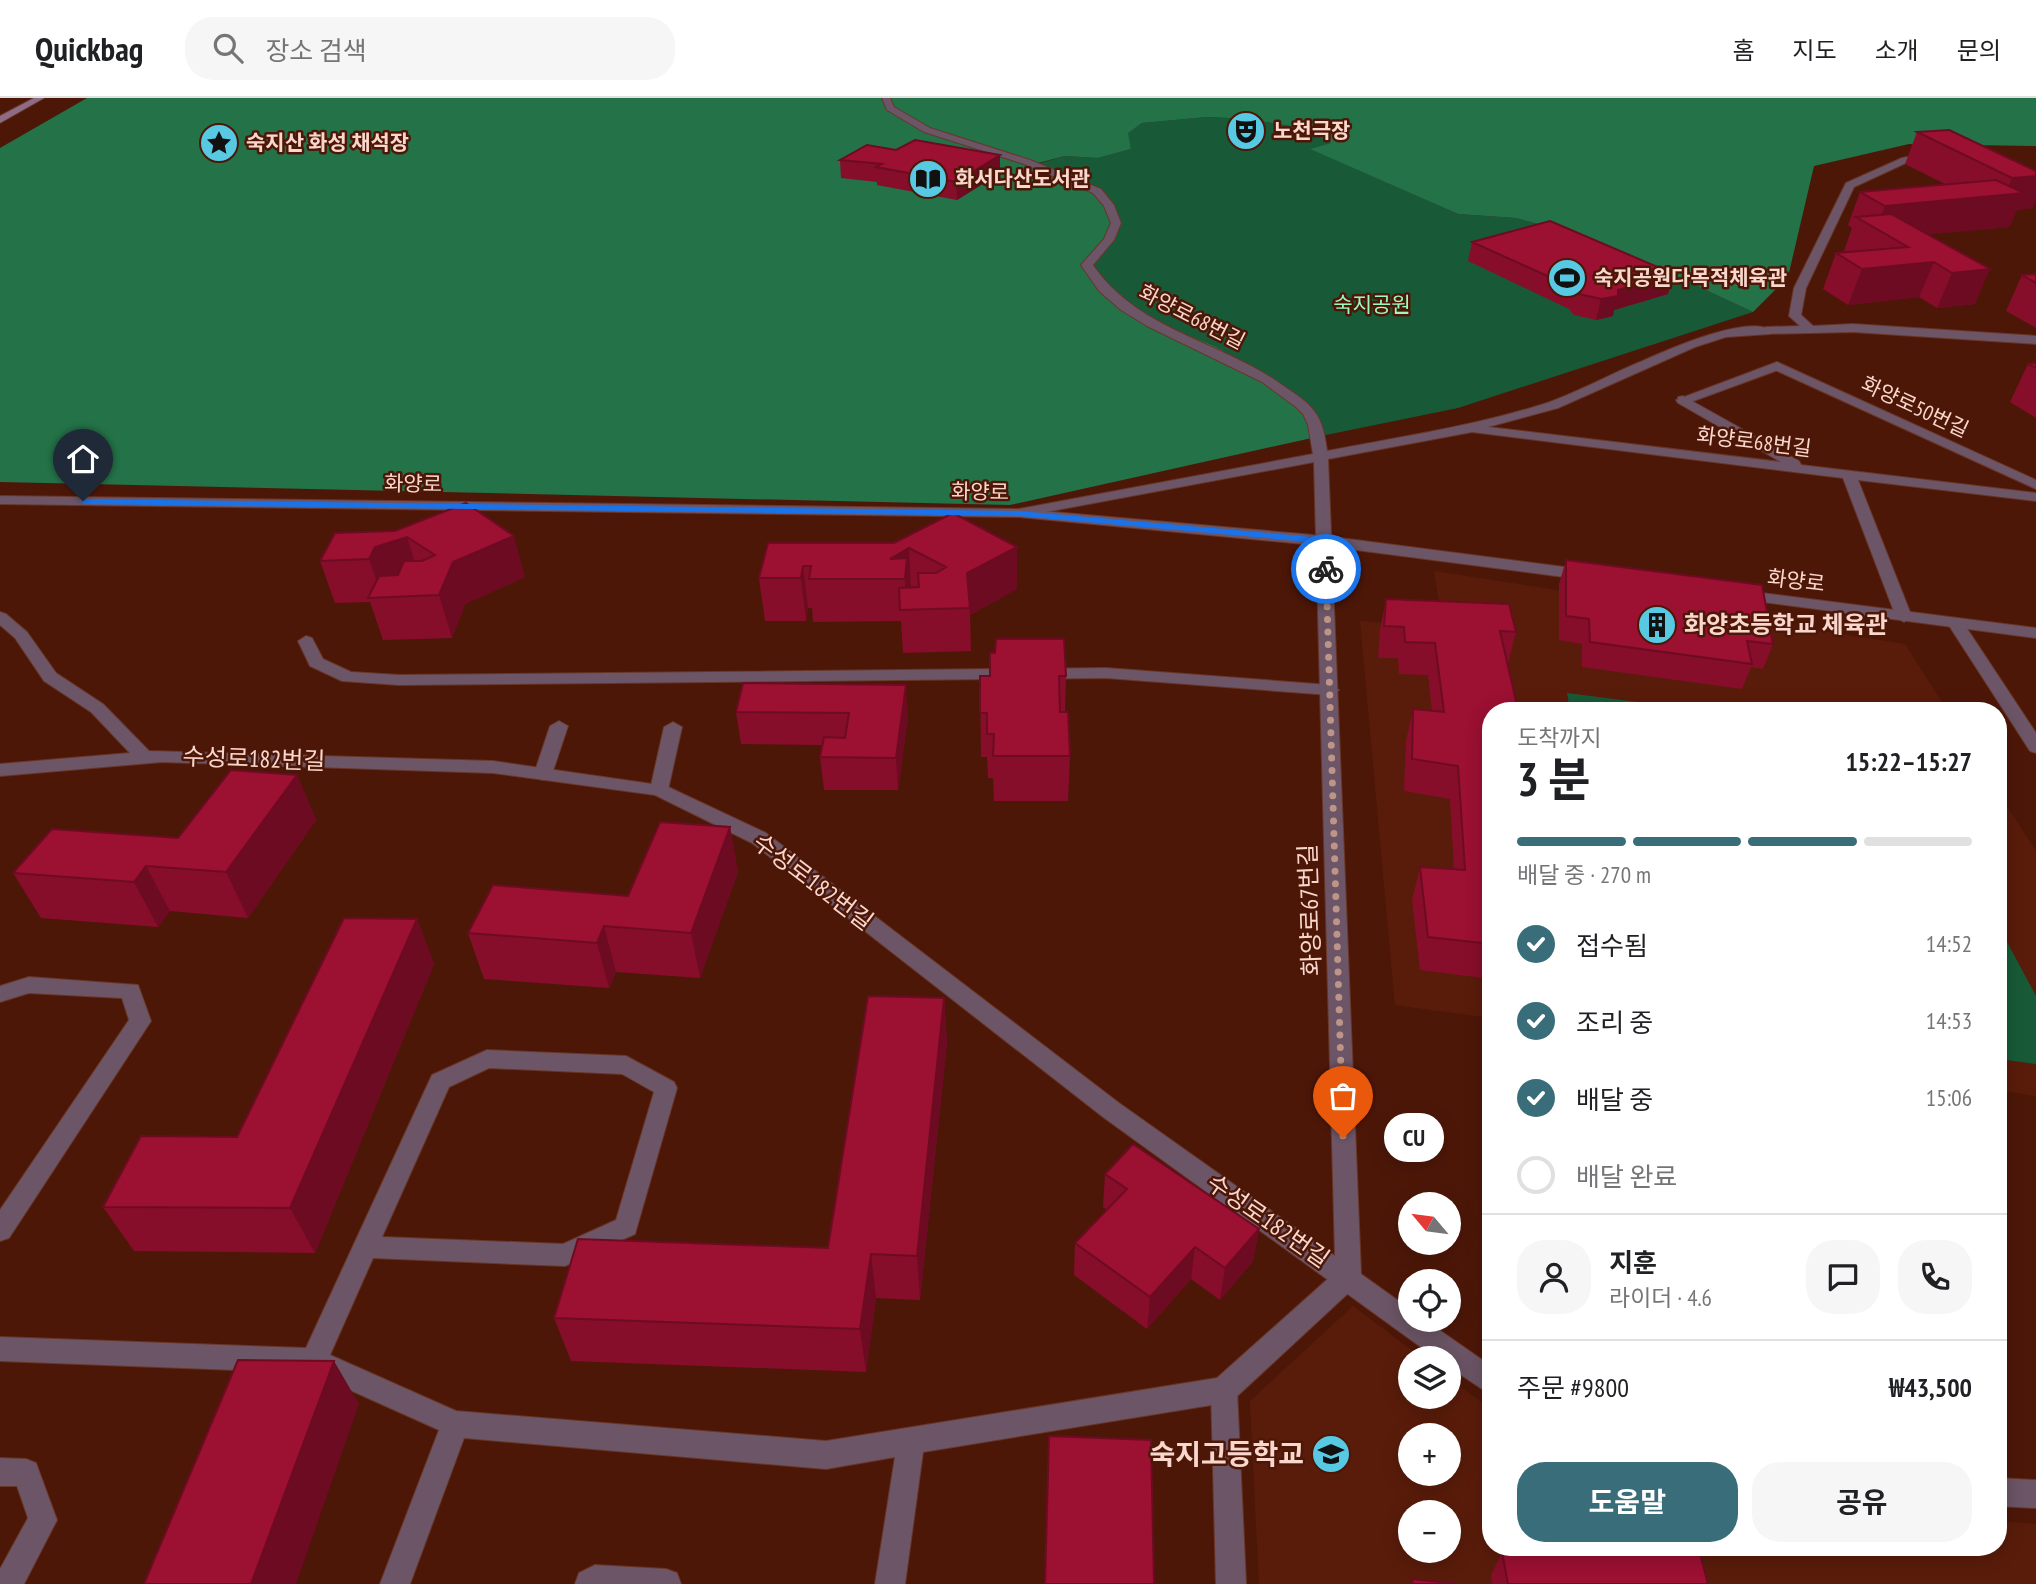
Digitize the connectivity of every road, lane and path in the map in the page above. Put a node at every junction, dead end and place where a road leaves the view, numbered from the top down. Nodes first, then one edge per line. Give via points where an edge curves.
1 (40, 98) edge
2 (886, 98) edge
3 (0, 120) edge
4 (1939, 154) edge
5 (1810, 329) junction
6 (2036, 340) edge
7 (1467, 429) junction
8 (1320, 456) junction
9 (1803, 469) junction
10 (1849, 475) junction
11 (2036, 485) edge
12 (2036, 497) edge
13 (0, 500) edge
14 (1019, 513) junction
15 (1325, 541) junction
16 (1601, 577) edge
17 (1725, 593) edge
18 (0, 617) edge
19 (1904, 617) junction
20 (1956, 624) junction
21 (2036, 633) edge
22 (306, 640) dead end
23 (1330, 690) junction
24 (2007, 702) edge
25 (2007, 702) edge
26 (559, 726) dead end
27 (673, 727) dead end
28 (2036, 747) edge
29 (145, 758) junction
30 (0, 770) edge
31 (543, 774) junction
32 (659, 790) junction
33 (0, 994) edge
34 (3, 1222) edge
35 (366, 1247) junction
36 (1348, 1277) junction
37 (0, 1349) edge
38 (314, 1361) junction
39 (1482, 1375) edge
40 (1224, 1390) junction
41 (455, 1424) junction
42 (911, 1441) junction
43 (0, 1472) edge
44 (2007, 1492) edge
45 (2036, 1494) edge
46 (8, 1584) edge
47 (395, 1584) edge
48 (590, 1584) edge
49 (666, 1584) edge
50 (890, 1584) edge
51 (1231, 1584) edge

1 - 3 main road
2 - 8 street, 화양로68번길 via 890,108 928,130 1027,162 1097,191 1116,223 1087,265 1093,278 1112,298 1153,324 1280,386 1310,414
4 - 5 street via 1905,160 1850,185 1800,288 1795,316
5 - 6 street, 화양로68번길
5 - 7 street, 화양로68번길 via 1725,333 1553,405
7 - 8 street, 화양로68번길
7 - 9 street, 화양로68번길
8 - 14 street, 화양로68번길
8 - 15 street, 화양로68번길
9 - 10 street, 화양로68번길
9 - 11 street, 화양로50번길 via 1683,400 1777,366
10 - 12 street, 화양로68번길
10 - 19 street
13 - 14 street, 화양로
14 - 15 street, 화양로
15 - 16 street, 화양로
15 - 23 street, 화양로67번길
17 - 19 street, 화양로
18 - 29 street via 22,635 50,677 97,708
19 - 20 street, 화양로
20 - 21 street, 화양로
20 - 24 street
22 - 23 lane via 316,662 348,677 399,680 1106,673
23 - 36 street, 화양로67번길
25 - 28 street
26 - 31 street
27 - 32 lane
29 - 30 street, 수성로182번길
29 - 31 street, 수성로182번길 via 493,767
31 - 32 street, 수성로182번길
32 - 36 street, 수성로182번길 via 759,838 1111,1110
33 - 34 street via 29,985 130,991 140,1021
35 - 35 street via 440,1080 487,1059 626,1065 666,1088 626,1227 565,1255
35 - 38 street
36 - 39 street, 수성로182번길
36 - 40 street
37 - 38 street
38 - 41 street
40 - 42 street
40 - 51 street
41 - 42 street via 826,1455
41 - 47 street
42 - 50 street
43 - 46 lane via 26,1473 43,1520
44 - 45 street
48 - 49 lane via 595,1580

